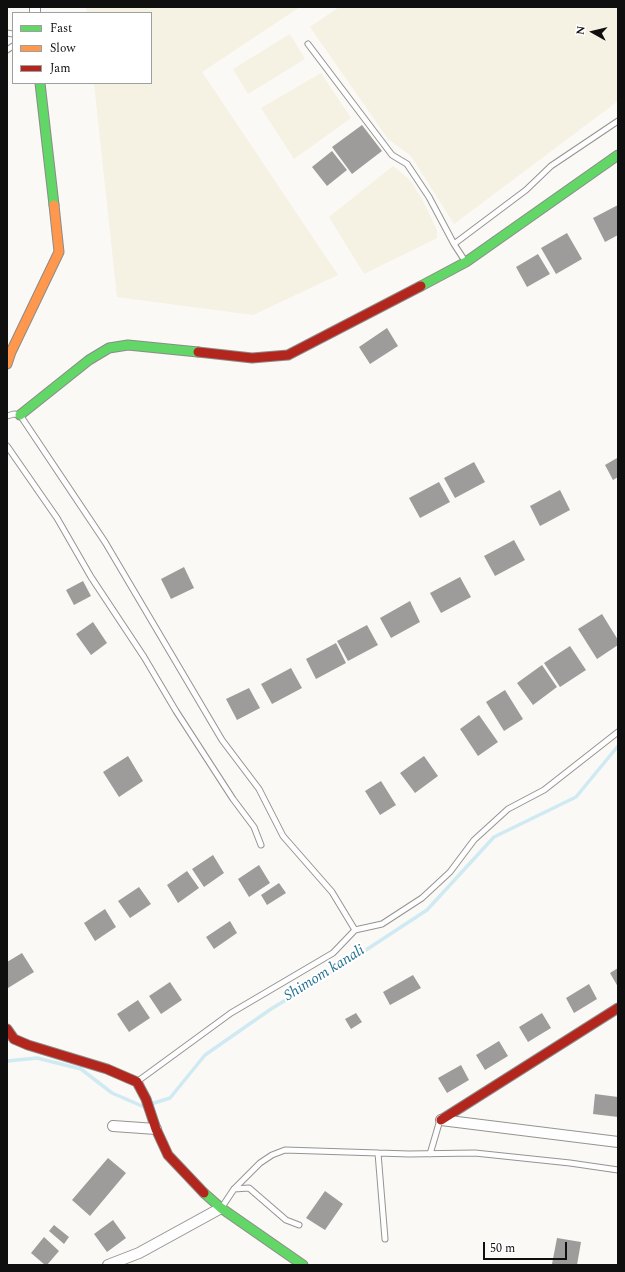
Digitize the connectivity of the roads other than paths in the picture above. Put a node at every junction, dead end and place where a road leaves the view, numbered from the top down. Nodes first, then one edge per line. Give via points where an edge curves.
1 (308, 44) dead end
2 (40, 84) edge
3 (618, 121) edge
4 (618, 155) edge
5 (454, 244) junction
6 (466, 262) junction
7 (7, 364) edge
8 (20, 415) junction
9 (7, 416) edge
10 (7, 446) edge
11 (618, 732) edge
12 (261, 845) dead end
13 (355, 930) junction
14 (618, 1008) edge
15 (7, 1029) edge
16 (10, 1040) edge
17 (137, 1082) junction
18 (441, 1120) junction
19 (154, 1125) junction
20 (113, 1126) dead end
21 (618, 1142) edge
22 (378, 1153) junction
23 (430, 1154) junction
24 (618, 1170) edge
25 (234, 1189) junction
26 (221, 1208) junction
27 (299, 1225) dead end
28 (385, 1238) dead end
29 (108, 1265) edge
30 (303, 1265) edge

1 - 5 lane via 392,155 407,164 429,197
2 - 7 street via 58,252
3 - 5 lane via 551,166 526,190
4 - 6 street
5 - 6 lane
6 - 8 street via 288,354 252,358 128,345 109,348 89,360
8 - 9 lane
8 - 13 lane via 105,542 222,740 259,789 283,836 332,892
10 - 12 lane via 57,518 91,577 176,711 254,827
11 - 13 lane via 544,790 508,809 474,840 450,872 422,898 382,924
13 - 17 lane via 333,953 231,1013
14 - 18 street
15 - 16 street
16 - 17 street via 107,1069
17 - 19 street via 146,1099
18 - 21 street
18 - 23 lane
19 - 20 street
19 - 26 street via 168,1154
22 - 23 lane
22 - 25 lane via 285,1150 260,1163
22 - 28 lane
23 - 24 lane via 475,1153
25 - 26 lane
25 - 27 lane via 249,1188 286,1220
26 - 29 street via 139,1252
26 - 30 street

